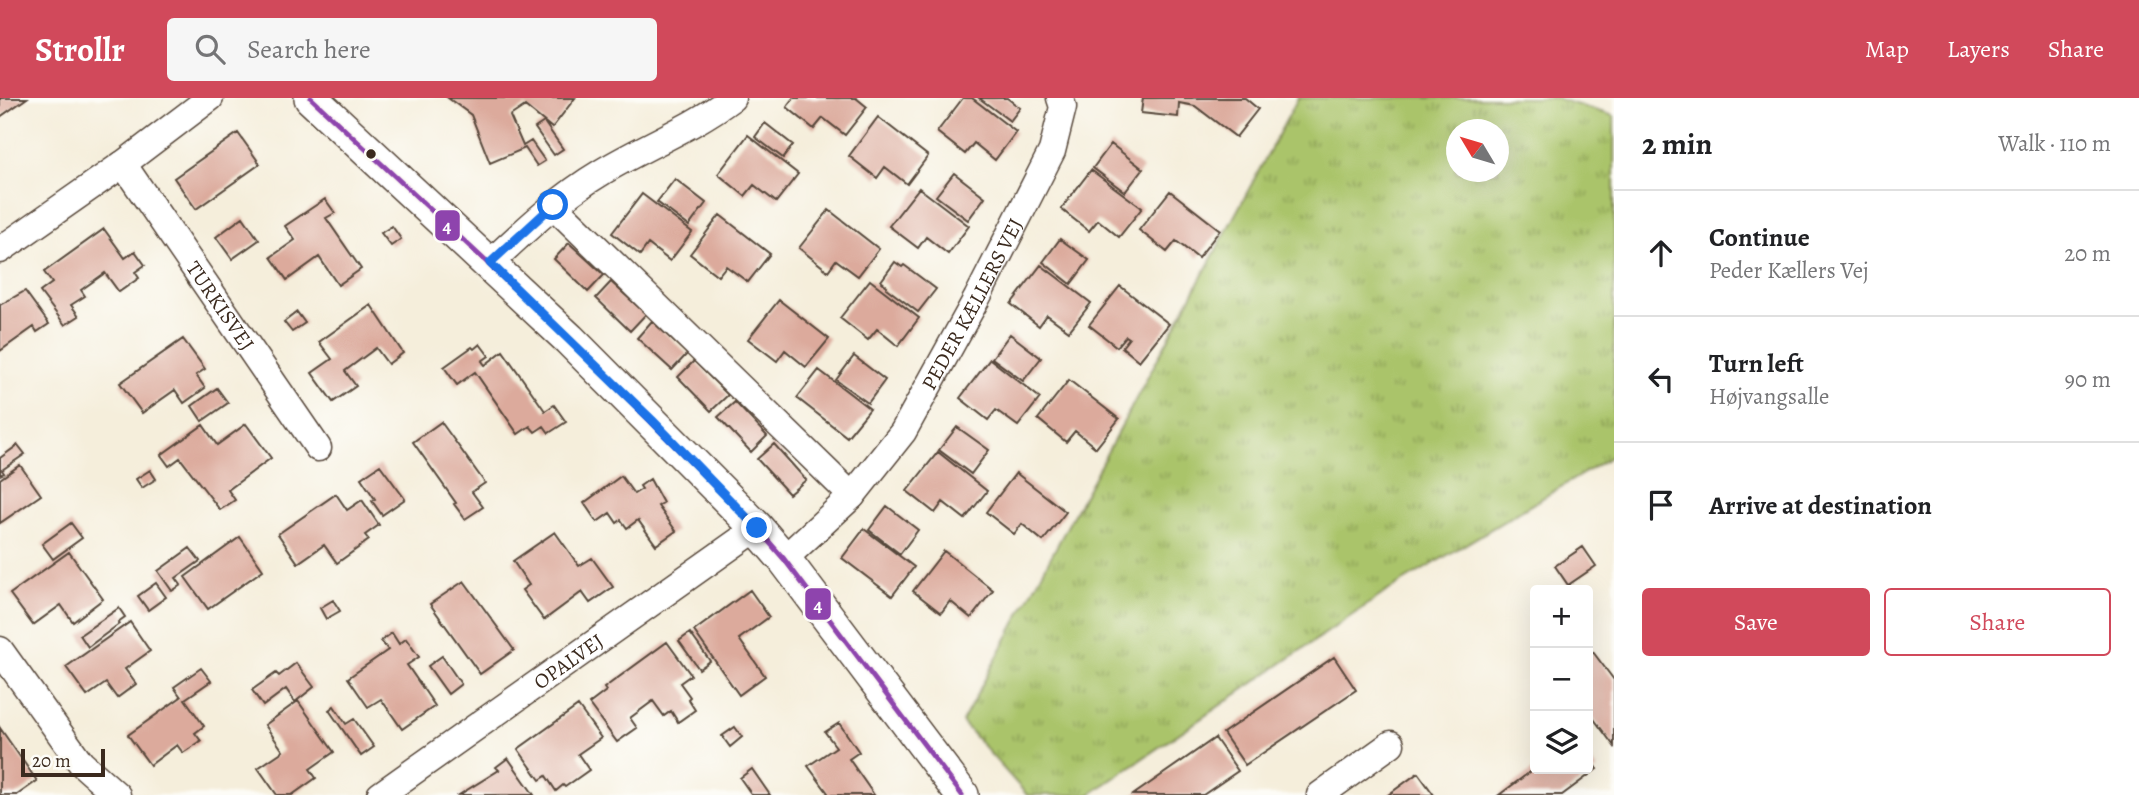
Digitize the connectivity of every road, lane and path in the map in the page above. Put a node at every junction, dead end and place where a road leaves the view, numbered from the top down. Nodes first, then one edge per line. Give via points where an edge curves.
1 (210, 98) edge
2 (311, 98) edge
3 (732, 98) edge
4 (1060, 98) edge
5 (123, 164) junction
6 (553, 205) junction
7 (0, 250) edge
8 (490, 263) junction
9 (318, 448) dead end
10 (852, 496) junction
11 (757, 528) junction
12 (784, 559) junction
13 (0, 650) edge
14 (1391, 744) dead end
15 (117, 795) edge
16 (380, 795) edge
17 (962, 795) edge
18 (1320, 795) edge

1 - 5 street
2 - 8 street
3 - 6 street via 706,117 601,172
4 - 10 street, PEDER KÆLLERS VEJ via 1063,107 1052,151 977,298 903,432
5 - 7 street
5 - 9 street, TURKISVEJ
6 - 8 street
6 - 10 street
8 - 11 street
10 - 12 street, PEDER KÆLLERS VEJ
11 - 12 street
11 - 16 street, OPALVEJ
12 - 17 street
13 - 15 street via 81,763
14 - 18 street

